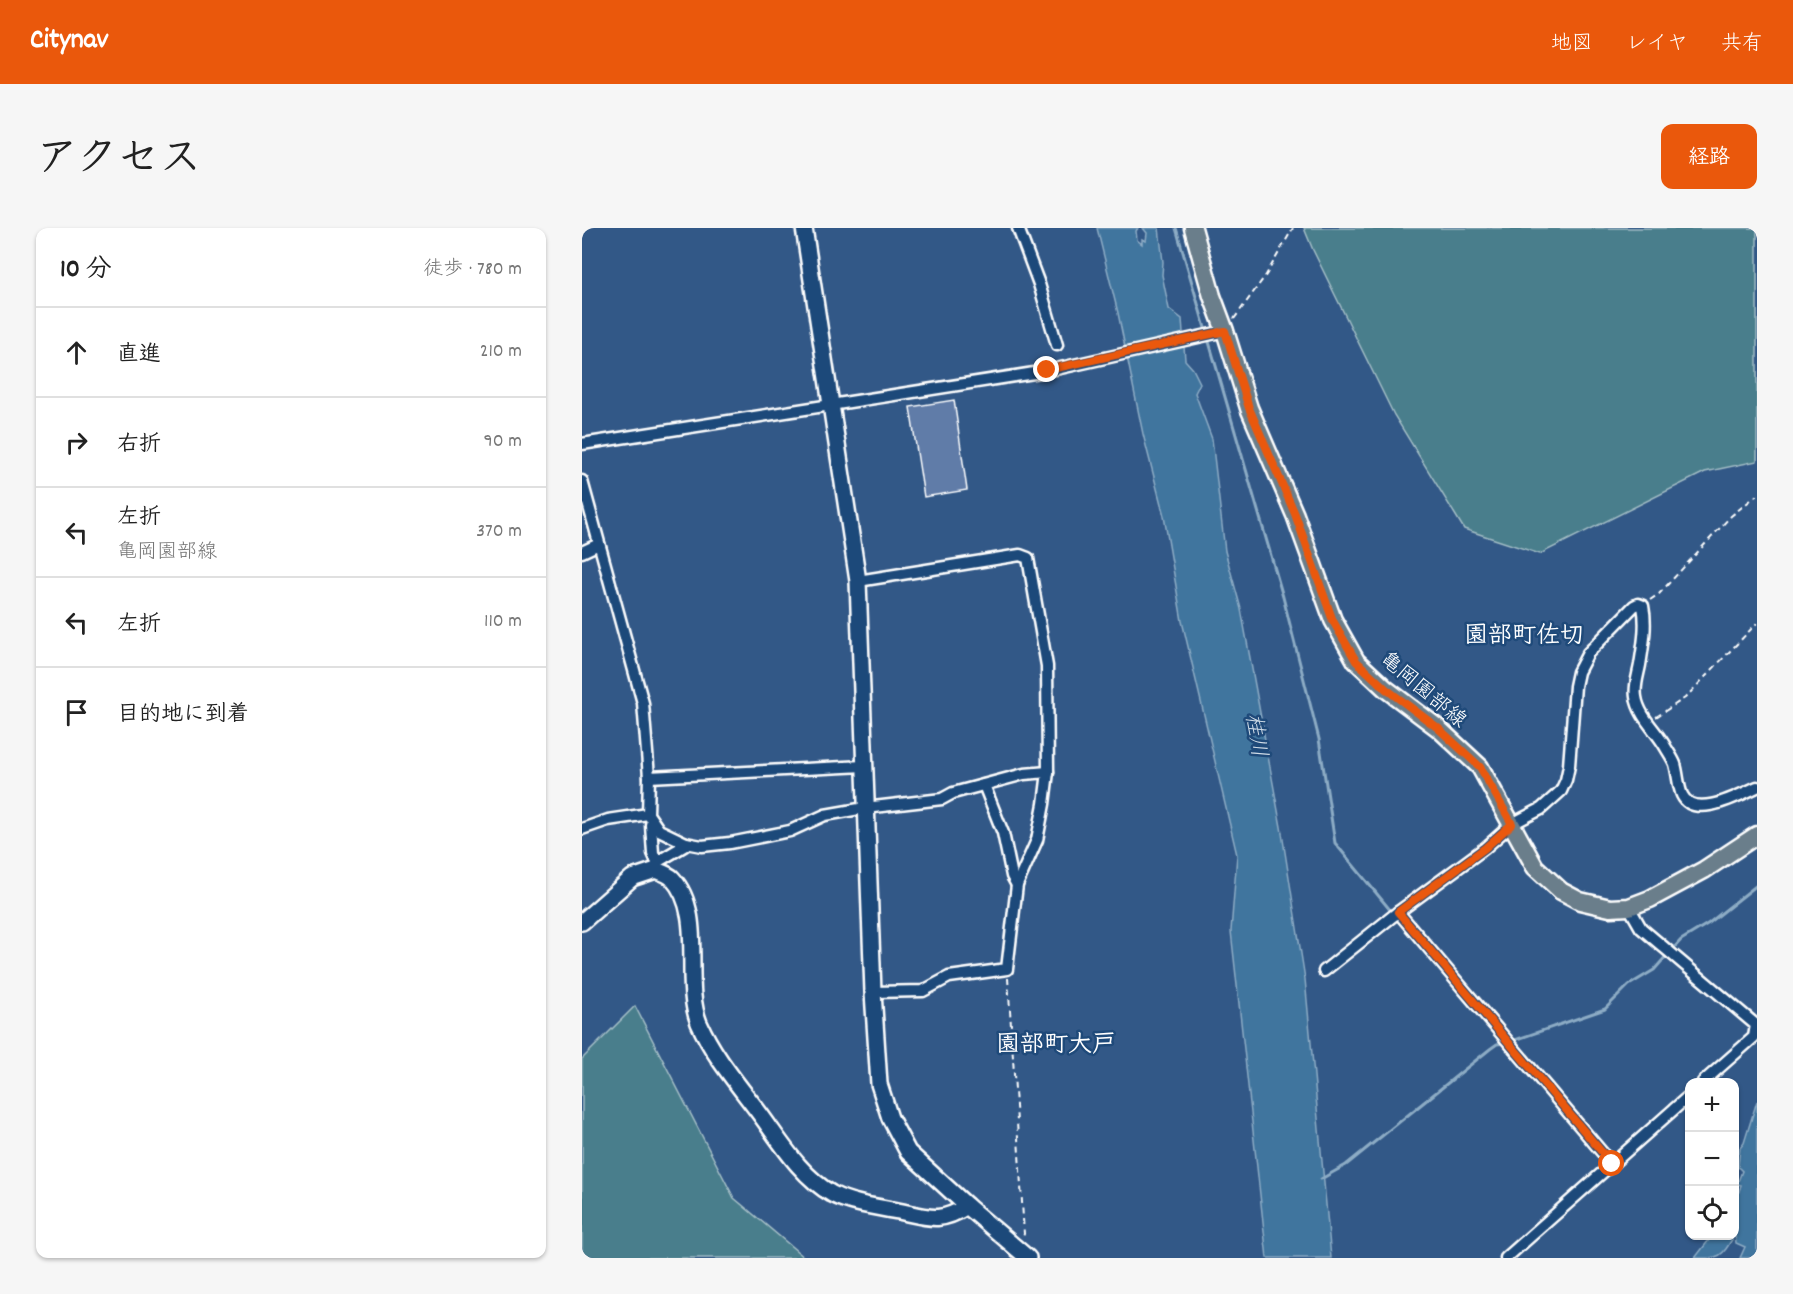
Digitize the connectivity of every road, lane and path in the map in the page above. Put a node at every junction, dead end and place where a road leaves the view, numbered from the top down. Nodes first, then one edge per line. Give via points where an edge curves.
1 (804, 228) edge
2 (1018, 228) edge
3 (1193, 228) edge
4 (1293, 228) edge
5 (1222, 331) junction
6 (1057, 345) dead end
7 (831, 405) junction
8 (582, 444) edge
9 (582, 481) edge
10 (1757, 495) edge
11 (599, 544) junction
12 (582, 552) edge
13 (858, 581) junction
14 (1643, 606) junction
15 (1757, 623) edge
16 (1649, 722) junction
17 (864, 766) junction
18 (1048, 772) junction
19 (649, 777) junction
20 (984, 785) junction
21 (1757, 787) edge
22 (865, 808) junction
23 (650, 818) junction
24 (1512, 824) junction
25 (582, 829) edge
26 (1757, 835) edge
27 (686, 843) junction
28 (656, 866) junction
29 (1017, 885) junction
30 (1629, 907) junction
31 (1398, 912) junction
32 (582, 922) edge
33 (1007, 969) junction
34 (1324, 971) dead end
35 (873, 992) junction
36 (1709, 1078) edge
37 (1685, 1099) edge
38 (1612, 1164) junction
39 (967, 1206) junction
40 (1023, 1254) edge
41 (1506, 1258) edge

1 - 7 street
2 - 6 street
3 - 5 main road, 亀岡園部線
4 - 5 path via 1266,275
5 - 7 street via 1047,370
5 - 24 main road, 亀岡園部線 via 1333,621 1356,661 1480,767
7 - 8 street
7 - 13 street
9 - 11 street
10 - 14 path via 1731,516 1659,594
11 - 12 street
11 - 19 street via 643,703
13 - 17 street
13 - 18 street via 1020,555 1028,558 1047,666
14 - 16 street via 1636,697
14 - 24 street via 1634,606 1588,653 1578,672 1569,766 1561,791 1541,809
15 - 16 path via 1685,698
16 - 21 street via 1675,764 1687,802 1706,806
17 - 19 street
17 - 22 street
18 - 20 street
18 - 29 street via 1037,840
19 - 23 street
20 - 22 street via 942,799
20 - 29 street via 1003,833
22 - 27 street via 825,815 790,831 730,843
22 - 35 street
23 - 25 street via 608,820
23 - 27 street via 659,830
23 - 28 street
24 - 30 main road, 亀岡園部線 via 1535,867 1561,891 1580,901 1610,908
24 - 31 street
26 - 30 main road, 亀岡園部線 via 1704,870
27 - 28 street
28 - 32 street via 632,878
28 - 39 street via 671,877 683,896 691,924 693,997 711,1049 798,1165 834,1195 855,1202 936,1219
29 - 33 street
30 - 36 street via 1641,928 1756,1025 1754,1037
31 - 34 street
31 - 38 street
33 - 35 street via 949,977 923,991
33 - 40 path
35 - 39 street via 879,1084 890,1118 908,1152
37 - 38 street
38 - 41 street
39 - 40 street

